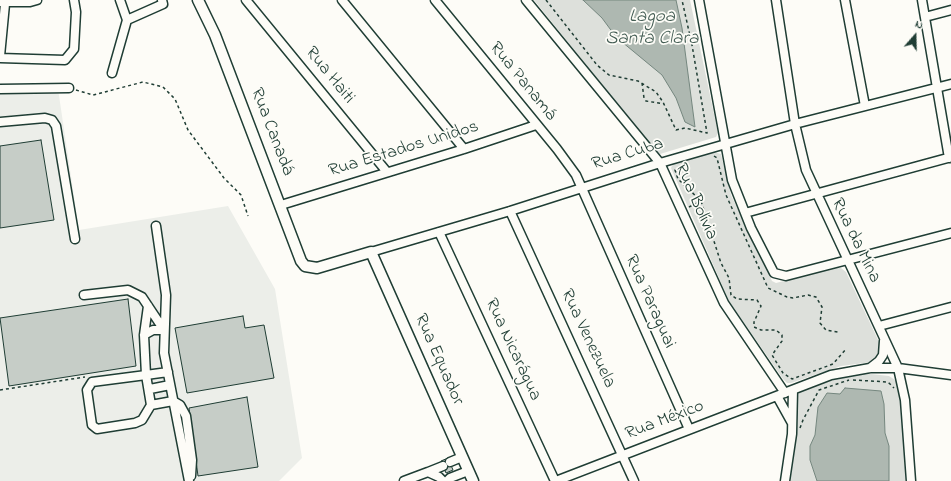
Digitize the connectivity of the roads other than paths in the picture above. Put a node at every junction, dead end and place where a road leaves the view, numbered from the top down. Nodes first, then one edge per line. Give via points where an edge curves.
1 (37, 0) edge
2 (74, 0) edge
3 (120, 0) edge
4 (162, 0) edge
5 (198, 0) edge
6 (246, 0) edge
7 (342, 0) edge
8 (435, 0) edge
9 (526, 0) edge
10 (700, 0) edge
11 (776, 0) edge
12 (846, 0) edge
13 (922, 0) edge
14 (3, 3) edge
15 (951, 10) edge
16 (925, 17) junction
17 (127, 20) junction
18 (0, 57) edge
19 (112, 73) dead end
20 (951, 84) edge
21 (68, 88) road end
22 (937, 88) junction
23 (0, 89) edge
24 (865, 106) junction
25 (0, 122) edge
26 (536, 124) junction
27 (795, 124) junction
28 (726, 144) junction
29 (464, 149) junction
30 (950, 157) edge
31 (660, 163) junction
32 (387, 172) junction
33 (580, 187) junction
34 (815, 195) junction
35 (281, 205) junction
36 (510, 211) junction
37 (745, 213) junction
38 (156, 226) dead end
39 (440, 232) junction
40 (951, 233) edge
41 (74, 239) dead end
42 (371, 252) junction
43 (847, 260) junction
44 (317, 268) joint
45 (84, 295) dead end
46 (148, 306) junction
47 (951, 308) edge
48 (879, 326) junction
49 (164, 330) junction
50 (883, 335) junction
51 (144, 336) junction
52 (870, 368) junction
53 (898, 368) junction
54 (168, 372) junction
55 (146, 375) junction
56 (951, 375) edge
57 (170, 385) junction
58 (150, 389) junction
59 (789, 391) junction
60 (777, 396) junction
61 (174, 401) junction
62 (151, 405) junction
63 (792, 424) junction
64 (689, 429) junction
65 (623, 454) junction
66 (462, 457) junction
67 (468, 471) junction
68 (428, 472) junction
69 (190, 481) edge
70 (404, 481) edge
71 (443, 481) edge
72 (447, 481) edge
73 (473, 481) edge
74 (556, 481) edge
75 (634, 481) edge
76 (785, 481) edge
77 (911, 481) edge

1 - 14 street
2 - 18 street via 74,49 65,60
3 - 17 street
4 - 17 street via 163,4
5 - 35 main road, Rua Canadá via 215,35
6 - 32 street, Rua Haiti
7 - 29 street
8 - 26 street, Rua Panamá
9 - 31 street, Rua Bolívia
10 - 28 street
11 - 27 street, Rua da Mina
12 - 24 street
13 - 16 street
14 - 18 street
15 - 16 street
16 - 22 street
17 - 19 street
20 - 22 street, Rua Cuba
21 - 23 street
22 - 24 street, Rua Cuba
22 - 30 street
24 - 27 street, Rua Cuba
25 - 41 street via 45,118 52,120 56,126
26 - 29 street, Rua Estados Unidos
26 - 33 street, Rua Panamá via 576,175
27 - 28 street, Rua Cuba
27 - 34 street, Rua da Mina via 804,164
28 - 31 street, Rua Cuba
28 - 37 street via 732,180
29 - 32 street, Rua Estados Unidos
30 - 34 street
31 - 33 street, Rua Cuba
31 - 59 street, Rua Bolívia via 724,303
32 - 35 street, Rua Estados Unidos
33 - 36 street, Rua Cuba
33 - 64 street, Rua Paraguai
34 - 37 street
34 - 43 street, Rua da Mina
35 - 44 main road, Rua Canadá via 301,262 305,266
36 - 39 street, Rua Cuba
36 - 65 street, Rua Venezuela
37 - 43 street via 774,273 786,276
38 - 49 street via 166,295 167,314
39 - 42 street, Rua Cuba
39 - 74 street, Rua Nicarágua
40 - 43 street
42 - 44 main road, Rua Cuba
42 - 66 main road, Rua Equador
43 - 48 street, Rua da Mina
45 - 46 street via 128,290 142,297
46 - 49 street
46 - 51 street
47 - 48 street
48 - 50 street, Rua da Mina
49 - 51 street via 153,330
49 - 54 street via 164,353
50 - 52 street via 883,355
50 - 53 street, Rua da Mina
51 - 55 street
52 - 53 street, Rua México
52 - 59 street, Rua México via 831,375
53 - 56 street, Rua México
53 - 77 street, Rua da Mina via 905,400
54 - 55 street
54 - 57 street
55 - 58 street
55 - 62 street via 92,382 87,390 92,425 98,429 135,423 145,416
57 - 58 street
57 - 61 street
58 - 62 street
59 - 60 street, Rua México
59 - 63 street
60 - 63 street
60 - 64 street, Rua México
61 - 62 street
61 - 69 street
63 - 76 street
64 - 65 street, Rua México
65 - 74 street, Rua México
65 - 75 street, Rua Venezuela
66 - 67 main road, Rua Equador
66 - 68 street
67 - 72 street
67 - 73 main road, Rua Equador
68 - 70 street
68 - 71 street

